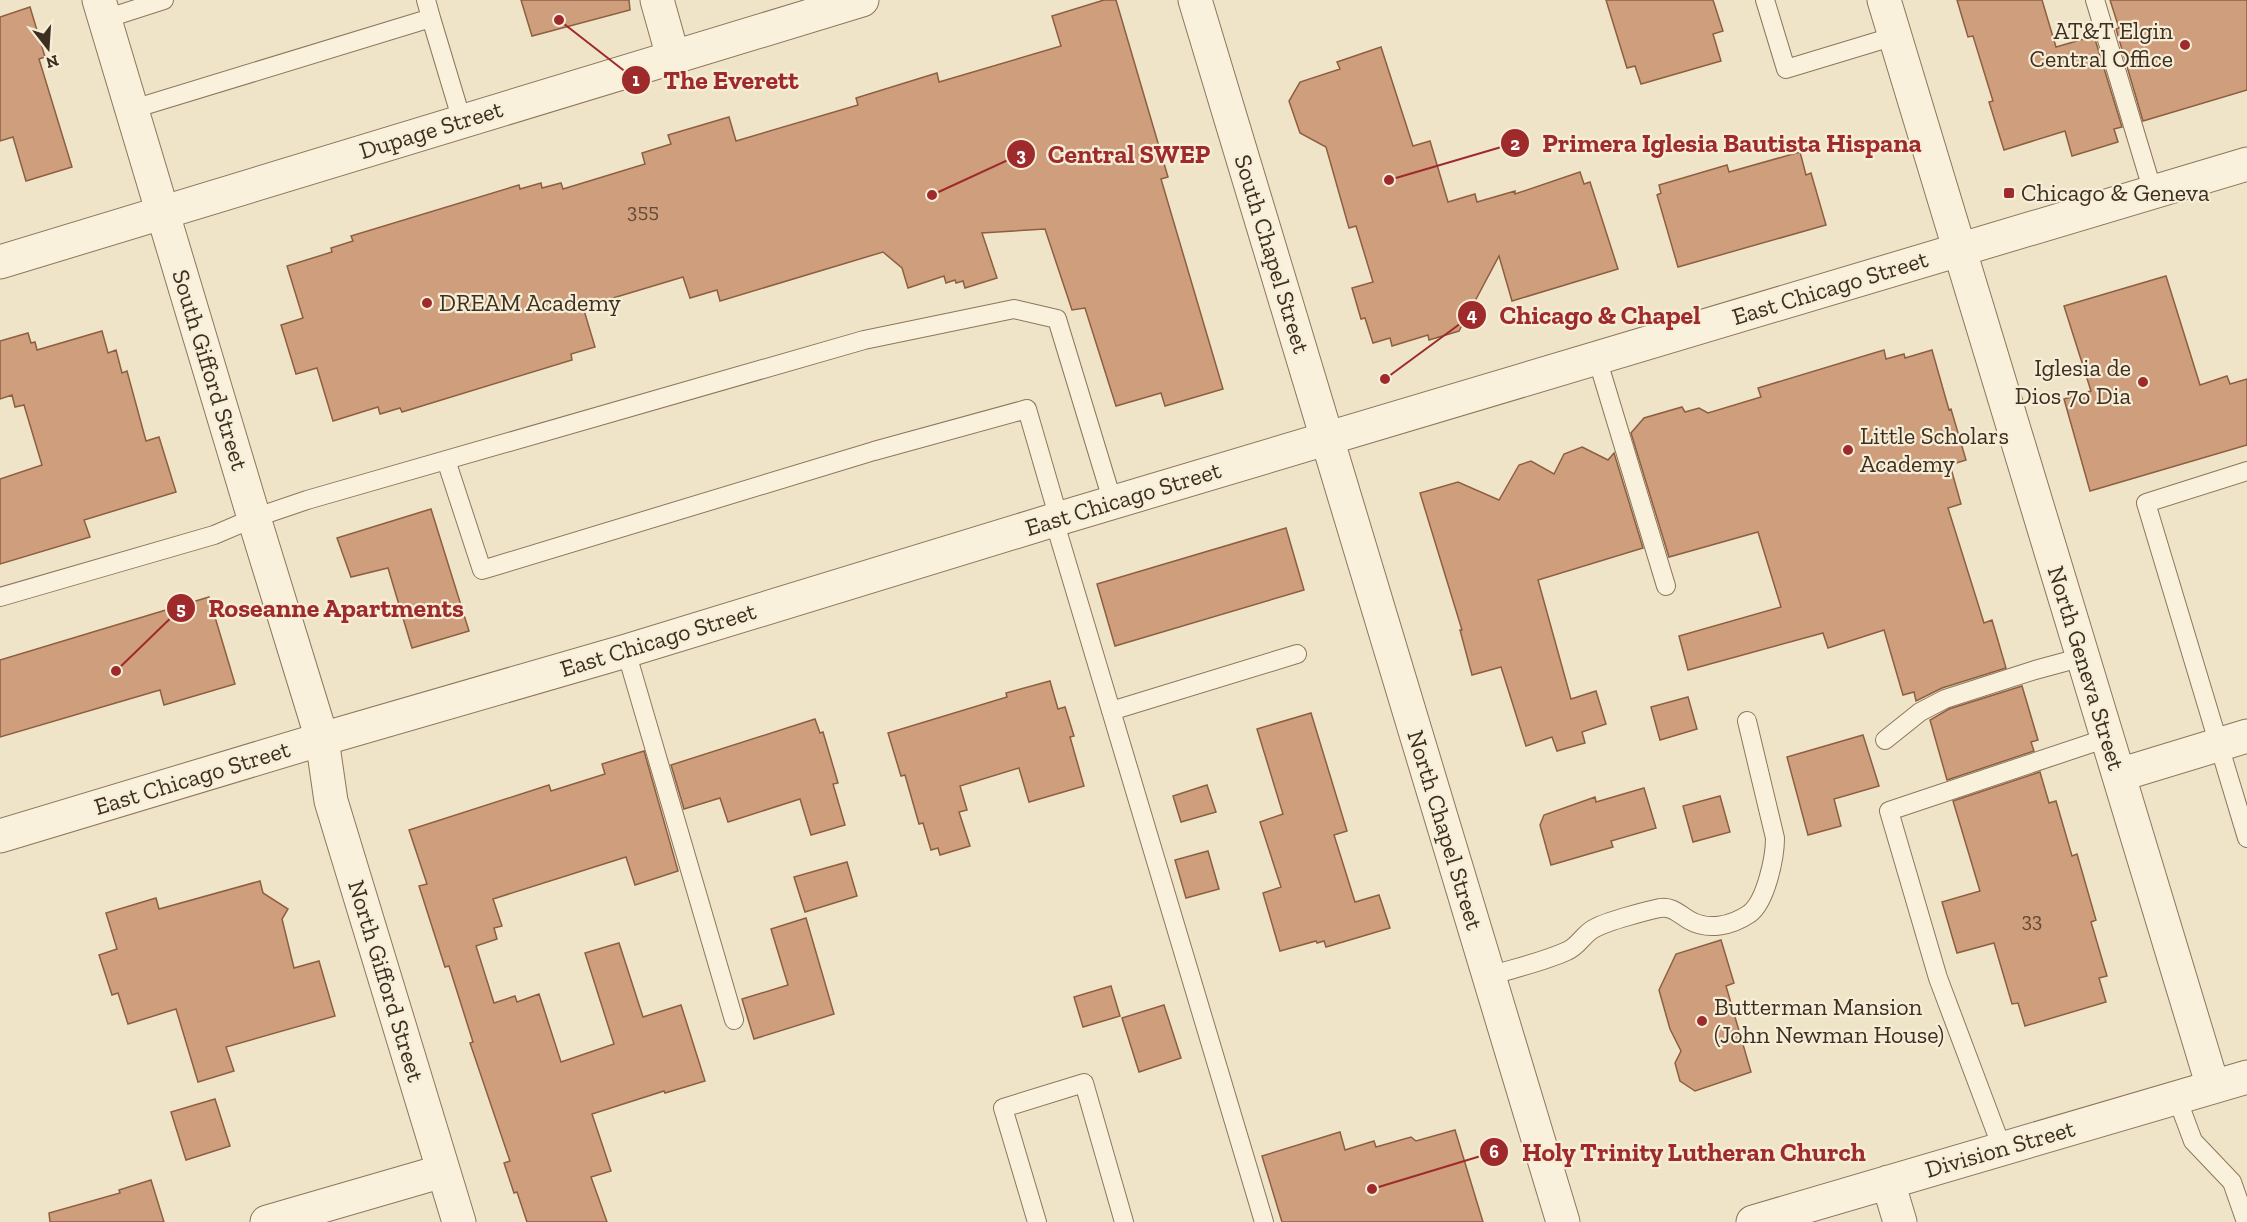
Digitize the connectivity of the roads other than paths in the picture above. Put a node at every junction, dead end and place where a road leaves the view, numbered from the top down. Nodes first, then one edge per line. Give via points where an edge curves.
1 (164, 0) edge
2 (657, 0) edge
3 (862, 0) edge
4 (1195, 0) edge
5 (1765, 0) edge
6 (1884, 0) edge
7 (2095, 0) edge
8 (102, 9) edge
9 (428, 9) edge
10 (1895, 36) junction
11 (674, 57) junction
12 (133, 109) junction
13 (462, 121) junction
14 (2247, 164) edge
15 (2153, 192) junction
16 (163, 212) junction
17 (1958, 250) junction
18 (0, 262) edge
19 (1597, 358) junction
20 (1327, 438) junction
21 (446, 460) junction
22 (2247, 471) edge
23 (1113, 502) junction
24 (254, 518) junction
25 (1057, 519) junction
26 (1666, 586) dead end
27 (0, 597) edge
28 (626, 651) junction
29 (1297, 654) dead end
30 (2083, 657) junction
31 (1111, 711) junction
32 (1747, 721) dead end
33 (2107, 738) junction
34 (322, 739) junction
35 (1885, 740) dead end
36 (2234, 740) edge
37 (2119, 775) junction
38 (0, 836) edge
39 (2247, 838) edge
40 (1489, 976) junction
41 (734, 1020) dead end
42 (2247, 1077) edge
43 (2213, 1086) junction
44 (2177, 1098) junction
45 (2002, 1148) junction
46 (443, 1171) junction
47 (1888, 1182) junction
48 (267, 1222) edge
49 (459, 1222) edge
50 (1037, 1222) edge
51 (1124, 1222) edge
52 (1264, 1222) edge
53 (1563, 1222) edge
54 (1753, 1222) edge
55 (1900, 1222) edge
56 (2246, 1222) edge

1 - 8 lane
2 - 11 street
3 - 11 street, Dupage Street
4 - 20 street, South Chapel Street
5 - 10 lane via 1786,69
6 - 10 street, North Geneva Street
7 - 15 lane
8 - 12 street, South Gifford Street
9 - 12 lane
9 - 13 lane
10 - 17 street, North Geneva Street
11 - 13 street, Dupage Street
12 - 16 street, South Gifford Street
13 - 16 street, Dupage Street
14 - 15 street, East Chicago Street
15 - 17 street, East Chicago Street
16 - 18 street, Dupage Street
16 - 24 street, South Gifford Street
17 - 19 street, East Chicago Street
17 - 30 street, North Geneva Street
19 - 20 street, East Chicago Street
19 - 26 lane
20 - 23 street, East Chicago Street
20 - 40 street, North Chapel Street
21 - 23 lane via 864,340 1014,309 1058,319
21 - 24 lane
21 - 25 lane via 482,570 874,451 1028,409
22 - 36 lane via 2146,503
23 - 25 street, East Chicago Street
24 - 27 lane via 214,535
24 - 34 street, South Gifford Street
25 - 28 street, East Chicago Street
25 - 31 lane
28 - 34 street, East Chicago Street
28 - 41 lane
29 - 31 lane
30 - 33 street, North Geneva Street
30 - 35 lane via 1946,699 1920,712
31 - 52 lane
32 - 40 lane via 1775,838 1771,868 1756,907 1740,919 1717,926 1702,925 1671,908 1660,908 1597,927 1568,951
33 - 37 street, North Geneva Street
33 - 45 lane via 1889,811 1938,978
34 - 38 street, East Chicago Street
34 - 46 street, North Gifford Street via 331,801
36 - 37 street
36 - 39 lane
37 - 43 street, North Geneva Street
40 - 53 street, North Chapel Street
42 - 43 street, Division Street
43 - 44 street, Division Street
44 - 45 street, Division Street
44 - 56 lane via 2193,1141 2232,1182
45 - 47 street, Division Street
46 - 48 street
46 - 49 street, North Gifford Street
47 - 54 street, Division Street
47 - 55 street
50 - 51 lane via 1003,1108 1084,1083

